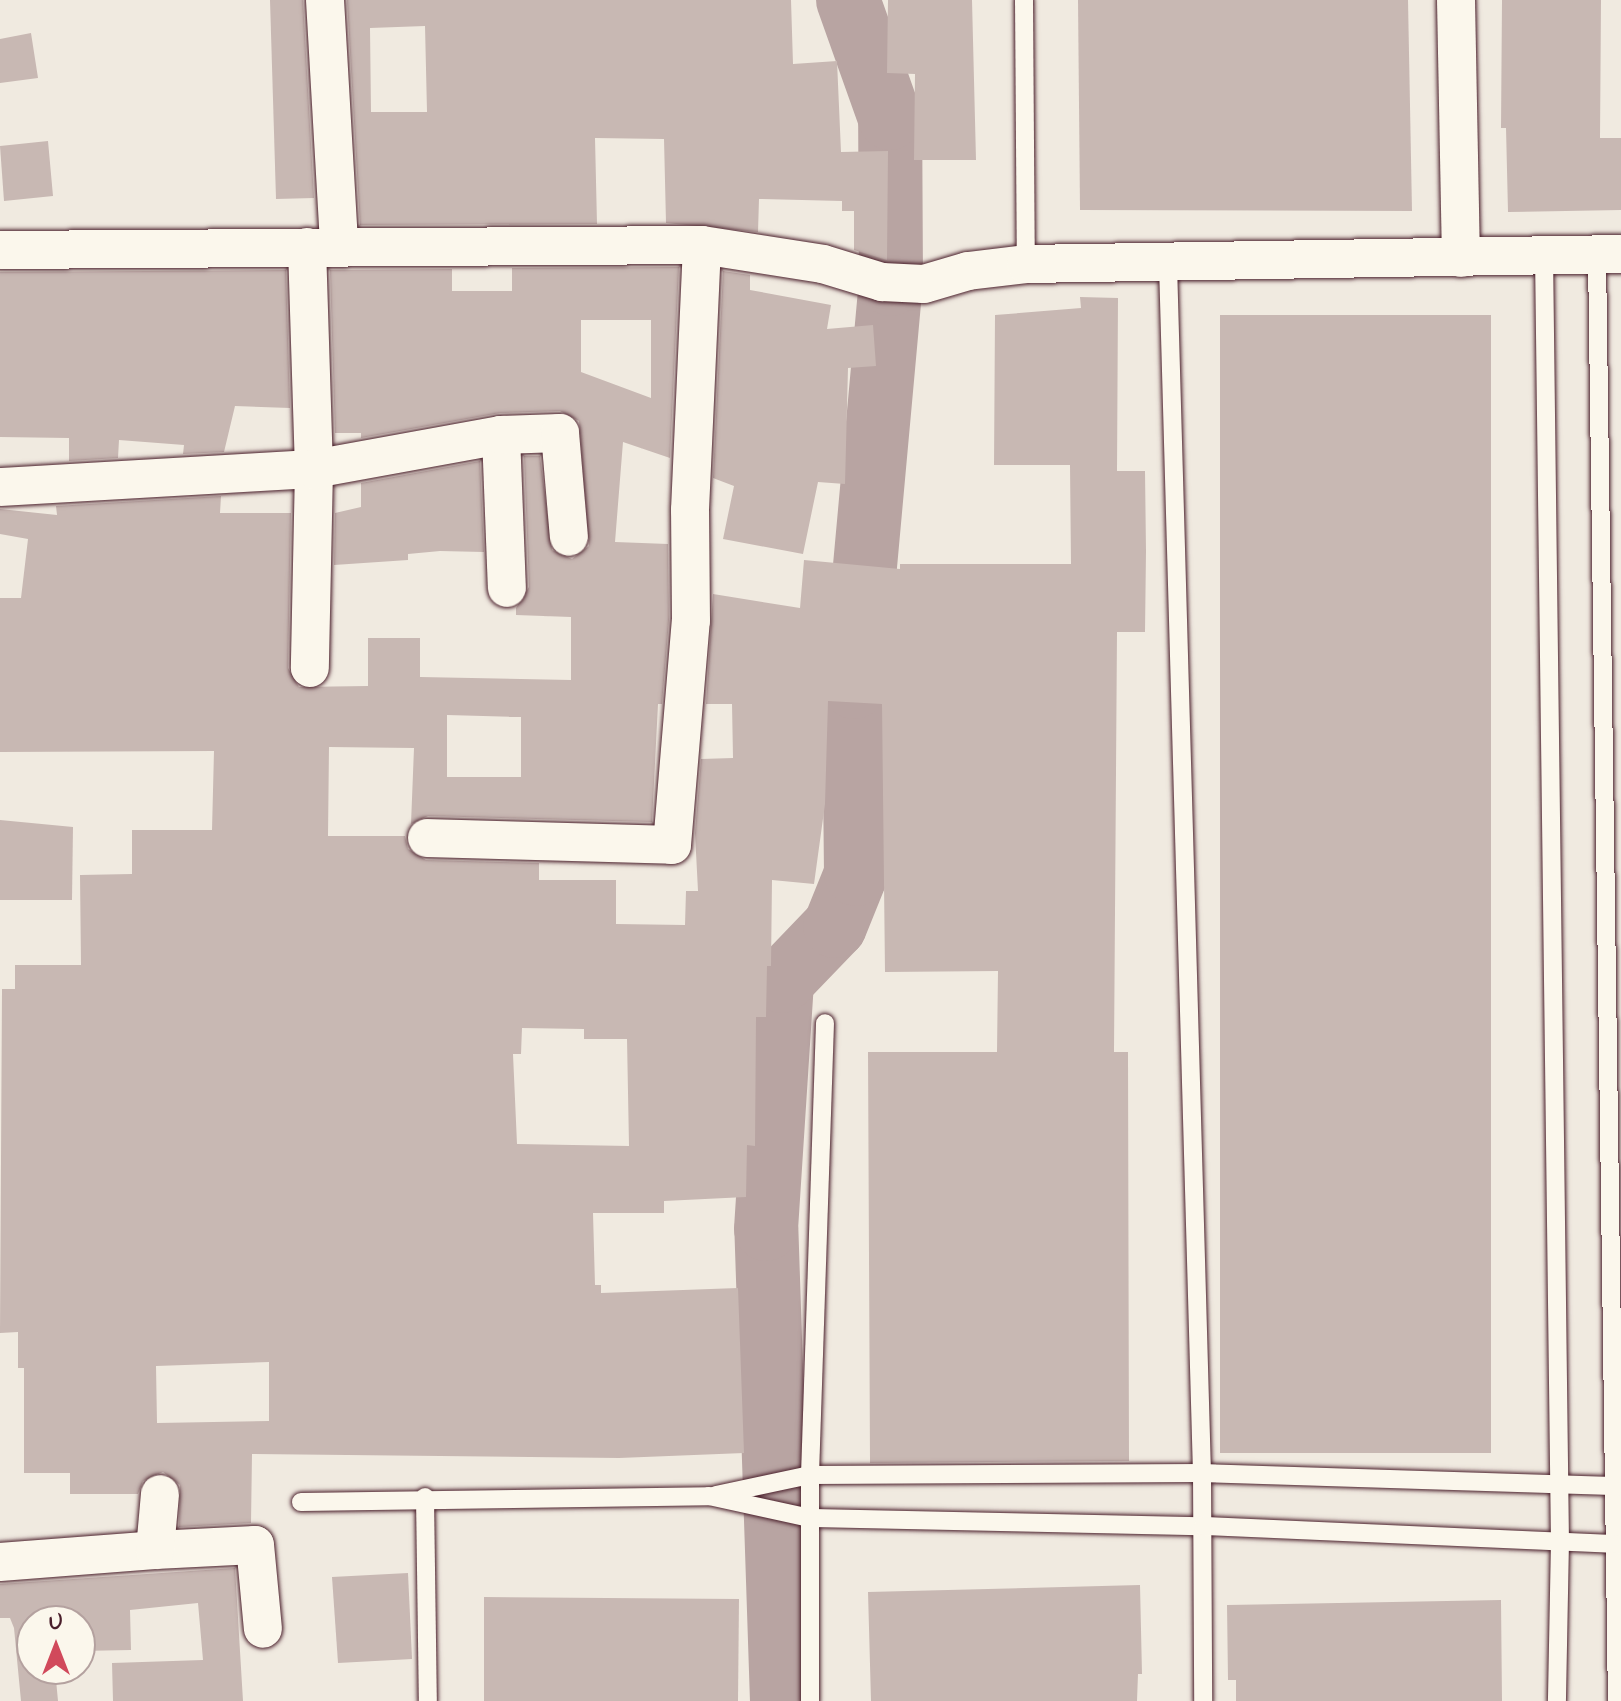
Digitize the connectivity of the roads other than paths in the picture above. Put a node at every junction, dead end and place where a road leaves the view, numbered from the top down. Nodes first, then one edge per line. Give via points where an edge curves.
1 (325, 0) edge
2 (1024, 0) edge
3 (1456, 0) edge
4 (702, 245) junction
5 (323, 246) junction
6 (0, 250) edge
7 (1544, 253) junction
8 (1609, 254) edge
9 (1461, 258) junction
10 (1026, 264) junction
11 (1168, 264) junction
12 (501, 435) junction
13 (314, 469) junction
14 (0, 487) edge
15 (569, 537) dead end
16 (507, 588) dead end
17 (310, 668) dead end
18 (427, 838) dead end
19 (825, 1023) dead end
20 (1202, 1473) junction
21 (810, 1475) junction
22 (1556, 1486) junction
23 (1619, 1486) edge
24 (160, 1494) dead end
25 (709, 1496) junction
26 (425, 1497) junction
27 (301, 1502) dead end
28 (810, 1518) junction
29 (1203, 1526) junction
30 (1560, 1541) junction
31 (1618, 1544) edge
32 (155, 1550) junction
33 (0, 1562) edge
34 (263, 1629) dead end
35 (428, 1701) edge
36 (810, 1701) edge
37 (1203, 1701) edge
38 (1557, 1701) edge
39 (1617, 1701) edge

1 - 5 street
2 - 10 lane
3 - 9 street
4 - 5 street
4 - 10 street via 823,264 882,282 924,284 968,271
4 - 18 street via 690,510 691,621 672,845
5 - 6 street
5 - 13 street
7 - 8 street
7 - 9 street
7 - 22 lane
8 - 23 lane
9 - 11 street
10 - 11 street
11 - 20 lane
12 - 13 street
12 - 15 street via 560,433
12 - 16 street
13 - 14 street
13 - 17 street
19 - 21 lane
20 - 21 lane
20 - 22 lane
20 - 29 lane
21 - 25 lane
21 - 28 lane
22 - 23 lane
22 - 30 lane
23 - 31 lane
24 - 32 street
25 - 26 lane
25 - 28 lane
26 - 27 lane
26 - 35 lane
28 - 29 lane
28 - 36 lane
29 - 30 lane
29 - 37 lane
30 - 31 lane
30 - 38 lane
31 - 39 lane
32 - 33 street
32 - 34 street via 255,1545

